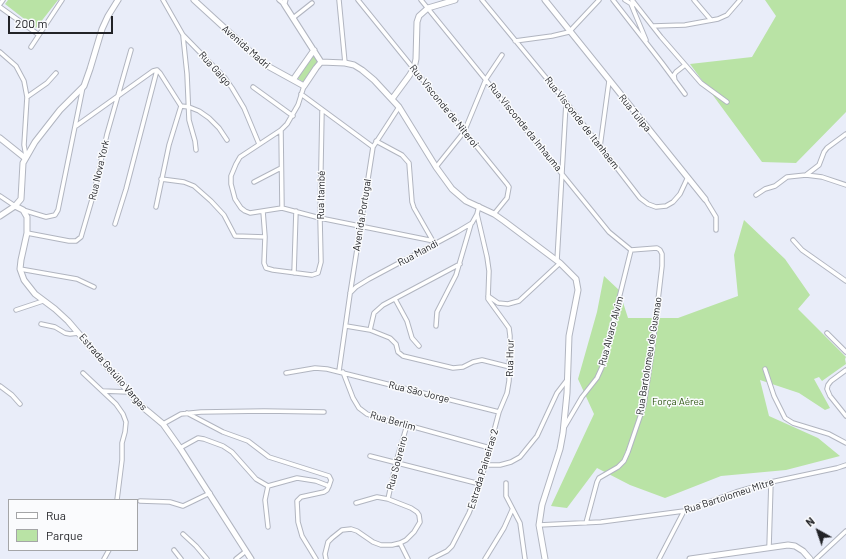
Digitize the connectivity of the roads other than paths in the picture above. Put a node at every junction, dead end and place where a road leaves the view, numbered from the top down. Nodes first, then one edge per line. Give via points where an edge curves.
1 (3, 0) edge
2 (62, 0) edge
3 (118, 0) edge
4 (163, 0) edge
5 (194, 0) edge
6 (279, 0) edge
7 (340, 0) edge
8 (358, 0) edge
9 (421, 0) edge
10 (455, 0) edge
11 (482, 0) edge
12 (545, 0) edge
13 (599, 0) edge
14 (612, 0) edge
15 (625, 0) edge
16 (694, 0) edge
17 (740, 0) edge
18 (284, 2) edge
19 (632, 2) edge
20 (312, 3) dead end
21 (0, 4) edge
22 (0, 7) edge
23 (428, 8) junction
24 (293, 18) junction
25 (710, 20) junction
26 (653, 26) junction
27 (569, 32) junction
28 (39, 34) junction
29 (183, 35) junction
30 (515, 41) junction
31 (646, 43) junction
32 (31, 47) dead end
33 (131, 50) dead end
34 (314, 50) junction
35 (0, 52) edge
36 (502, 56) dead end
37 (321, 62) junction
38 (345, 62) junction
39 (685, 65) junction
40 (414, 68) junction
41 (156, 70) junction
42 (56, 73) dead end
43 (486, 79) junction
44 (293, 80) junction
45 (609, 81) junction
46 (675, 81) junction
47 (84, 86) junction
48 (304, 86) junction
49 (252, 87) dead end
50 (301, 94) junction
51 (685, 94) dead end
52 (118, 96) junction
53 (27, 97) junction
54 (392, 99) junction
55 (566, 102) junction
56 (727, 102) dead end
57 (181, 106) junction
58 (190, 107) junction
59 (400, 107) junction
60 (322, 111) junction
61 (293, 116) junction
62 (76, 126) junction
63 (281, 130) junction
64 (464, 132) junction
65 (846, 134) edge
66 (0, 138) edge
67 (228, 140) dead end
68 (376, 141) junction
69 (259, 144) junction
70 (600, 146) junction
71 (373, 147) junction
72 (196, 150) dead end
73 (26, 157) junction
74 (436, 167) junction
75 (281, 168) junction
76 (562, 172) junction
77 (806, 175) junction
78 (162, 179) junction
79 (687, 179) junction
80 (254, 182) dead end
81 (846, 185) edge
82 (0, 196) edge
83 (756, 196) dead end
84 (705, 199) joint
85 (15, 206) junction
86 (479, 206) junction
87 (156, 207) dead end
88 (282, 208) junction
89 (23, 210) junction
90 (263, 211) junction
91 (296, 211) junction
92 (477, 214) junction
93 (494, 214) junction
94 (0, 216) edge
95 (320, 218) junction
96 (472, 222) junction
97 (116, 224) dead end
98 (360, 226) junction
99 (716, 230) dead end
100 (27, 233) junction
101 (265, 237) junction
102 (793, 240) dead end
103 (434, 243) junction
104 (631, 250) junction
105 (559, 262) junction
106 (460, 264) junction
107 (20, 269) junction
108 (294, 273) junction
109 (846, 280) edge
110 (94, 287) dead end
111 (350, 294) junction
112 (487, 295) junction
113 (395, 299) junction
114 (43, 301) junction
115 (16, 310) dead end
116 (41, 324) dead end
117 (346, 326) junction
118 (436, 326) dead end
119 (370, 330) junction
120 (827, 333) dead end
121 (79, 334) junction
122 (419, 346) dead end
123 (846, 352) edge
124 (510, 367) junction
125 (765, 368) dead end
126 (846, 370) edge
127 (341, 372) junction
128 (83, 373) dead end
129 (286, 373) dead end
130 (567, 380) junction
131 (0, 386) edge
132 (103, 391) junction
133 (128, 392) junction
134 (20, 404) dead end
135 (324, 412) dead end
136 (499, 412) junction
137 (187, 413) junction
138 (846, 416) edge
139 (163, 424) junction
140 (407, 425) junction
141 (564, 427) junction
142 (846, 443) edge
143 (180, 448) junction
144 (490, 448) junction
145 (370, 456) dead end
146 (396, 462) junction
147 (846, 464) edge
148 (485, 465) junction
149 (771, 482) junction
150 (506, 483) dead end
151 (480, 484) junction
152 (268, 486) junction
153 (329, 486) junction
154 (210, 493) junction
155 (117, 499) edge
156 (388, 499) junction
157 (140, 501) dead end
158 (356, 503) dead end
159 (512, 510) junction
160 (684, 511) junction
161 (586, 523) junction
162 (539, 525) junction
163 (268, 527) dead end
164 (846, 531) edge
165 (183, 534) dead end
166 (400, 543) junction
167 (769, 548) junction
168 (174, 550) dead end
169 (246, 551) junction
170 (181, 559) edge
171 (207, 559) edge
172 (236, 559) edge
173 (251, 559) edge
174 (316, 559) edge
175 (326, 559) edge
176 (408, 559) edge
177 (431, 559) edge
178 (485, 559) edge
179 (525, 559) edge
180 (545, 559) edge
181 (659, 559) edge
182 (690, 559) edge
183 (809, 559) edge
184 (816, 559) edge

1 - 21 street
2 - 28 street
3 - 47 main road via 102,29
4 - 29 street, Rua Galgo
5 - 44 main road, Avenida Madri via 264,64
6 - 18 street
7 - 38 street
8 - 40 street, Rua Visconde de Niteroi
9 - 23 street, Rua Visconde da Inhauma
10 - 23 main road
11 - 30 street, Rua Visconde de Itanhaem
12 - 27 main road, Rua Tulipa
13 - 27 street
14 - 31 street
15 - 19 street
16 - 25 street
17 - 25 street via 727,15
18 - 24 main road
19 - 26 street
19 - 31 street
20 - 24 street
22 - 28 street
23 - 40 main road via 419,16
23 - 43 street, Rua Visconde da Inhauma
24 - 34 main road
25 - 26 street via 685,25
26 - 39 street
27 - 30 street
27 - 45 main road, Rua Tulipa
28 - 32 street
29 - 58 street
29 - 69 street, Rua Galgo via 232,88 244,108
30 - 55 street, Rua Visconde de Itanhaem
31 - 46 street
33 - 52 street, Rua Nova York
34 - 37 main road
34 - 44 main road
35 - 53 street via 21,72
36 - 43 street
37 - 38 main road
37 - 48 main road
38 - 54 main road via 362,70
39 - 46 street via 674,75
39 - 56 street via 701,83
40 - 54 main road
40 - 64 street, Rua Visconde de Niteroi
41 - 52 street
41 - 57 street via 160,72
41 - 97 street
42 - 53 street
43 - 64 street
43 - 76 street, Rua Visconde da Inhauma
44 - 48 main road, Avenida Madri
45 - 70 street
45 - 79 main road, Rua Tulipa
46 - 51 street
47 - 62 street
47 - 73 main road via 49,124
48 - 50 street
49 - 61 street
50 - 60 street
50 - 61 street
52 - 62 street
52 - 100 street, Rua Nova York via 81,236 76,241 69,241
53 - 73 street via 24,145
54 - 59 main road
55 - 70 street, Rua Visconde de Itanhaem
55 - 76 street
57 - 58 street
57 - 78 street
58 - 67 street via 209,118
58 - 72 street via 189,120
59 - 68 street, Avenida Portugal
59 - 74 main road
60 - 71 street
60 - 95 street, Rua Itambé
61 - 63 street
62 - 89 street via 55,216 46,217
63 - 69 street
63 - 75 street
64 - 74 street
64 - 93 street, Rua Visconde de Niteroi via 509,187 507,198
65 - 77 street via 827,148 819,165
66 - 73 main road
68 - 71 street, Avenida Portugal
68 - 103 street via 402,155 409,162 412,202
69 - 90 street via 240,157 233,169 231,184 235,199 241,208 250,213
70 - 79 street, Rua Visconde de Itanhaem via 640,198 648,204 656,207 673,202
71 - 98 street, Avenida Portugal
73 - 85 main road via 22,169 21,199
74 - 86 main road via 452,190 466,201
75 - 80 street
75 - 88 street
76 - 104 street, Rua Visconde da Inhauma via 609,232
76 - 105 street
77 - 81 street
77 - 83 street via 787,177
78 - 87 street
78 - 101 street via 194,186 224,215 235,236
79 - 84 main road, Rua Tulipa
82 - 85 street
84 - 99 street, Rua Tulipa via 716,217
85 - 89 main road
85 - 94 main road
86 - 92 street, Rua Mandi
86 - 93 main road
88 - 90 street
88 - 91 street
89 - 100 main road via 27,217
90 - 101 street
91 - 95 street
91 - 108 street
92 - 96 street, Rua Mandi
92 - 112 street via 489,271
93 - 105 main road
95 - 98 street
95 - 108 street, Rua Itambé via 319,271 312,275
96 - 103 street, Rua Mandi
96 - 106 street
98 - 103 street
98 - 111 street, Avenida Portugal
100 - 107 main road
101 - 108 street via 266,268
102 - 109 street via 802,250
103 - 111 street, Rua Mandi via 369,279
104 - 141 street, Rua Alvaro Alvim via 602,367
104 - 161 street, Rua Bartolomeu de Gusmao via 657,248 662,254 644,405 624,461 597,482
105 - 112 street via 519,301 498,303
105 - 130 main road via 576,279 578,286 569,336
106 - 113 street
106 - 118 street via 439,306
107 - 110 street via 77,279
107 - 114 main road, Estrada Getúlio Vargas via 28,286
111 - 117 street, Avenida Portugal
112 - 124 street, Rua Hrur via 508,328
113 - 119 street via 374,314
113 - 122 street via 412,338
114 - 115 street
114 - 121 main road, Estrada Getúlio Vargas via 62,314
116 - 121 street via 70,334
117 - 119 street
117 - 127 street, Avenida Portugal
119 - 124 street via 394,340 398,352 403,356 453,368 482,360
120 - 123 street
121 - 133 main road, Estrada Getúlio Vargas
124 - 136 street, Rua Hrur via 507,393
125 - 142 street via 784,418
126 - 138 street via 831,381 827,389
127 - 129 street, Rua São Jorge via 315,368
127 - 136 street, Rua São Jorge
127 - 140 street, Rua Berlim via 359,408 378,418
128 - 132 street
130 - 141 main road
130 - 148 street via 557,393 537,436 520,456 500,465
131 - 134 street
132 - 133 street
132 - 155 street via 120,409 126,422
133 - 139 main road, Estrada Getúlio Vargas
135 - 137 street via 264,410
136 - 144 street, Estrada Paineiras 2
137 - 139 street
137 - 153 street via 223,432 248,441 269,457 329,476
139 - 143 main road, Estrada Getúlio Vargas
140 - 144 street, Rua Berlim
140 - 146 street, Rua Sobreiro
141 - 162 main road
143 - 152 street via 198,438 223,446 232,452 256,479
143 - 154 main road, Estrada Getúlio Vargas
144 - 148 street, Estrada Paineiras 2
145 - 146 street
146 - 151 street
146 - 156 street, Rua Sobreiro
147 - 149 street, Rua Bartolomeu Mitre
148 - 151 street, Estrada Paineiras 2
149 - 160 street, Rua Bartolomeu Mitre
149 - 167 street
150 - 159 street via 506,496
151 - 177 street, Estrada Paineiras 2 via 452,546
152 - 153 street via 297,478
152 - 163 street via 265,500
153 - 174 street via 324,492 301,497 297,501 302,536
154 - 157 street via 183,506 170,502
154 - 169 main road, Estrada Getúlio Vargas
156 - 158 street via 378,497
156 - 166 street, Rua Sobreiro via 411,508 419,515 420,522 414,532
159 - 178 street
159 - 179 street via 520,523
160 - 161 street, Rua Bartolomeu Mitre
160 - 181 street
161 - 162 street, Rua Bartolomeu Mitre
162 - 180 main road
164 - 184 street
165 - 171 street
166 - 175 street via 381,545 357,531 342,530 328,542
166 - 176 street
167 - 182 main road
167 - 183 main road via 795,546
168 - 170 street
169 - 172 street
169 - 173 main road, Estrada Getúlio Vargas

